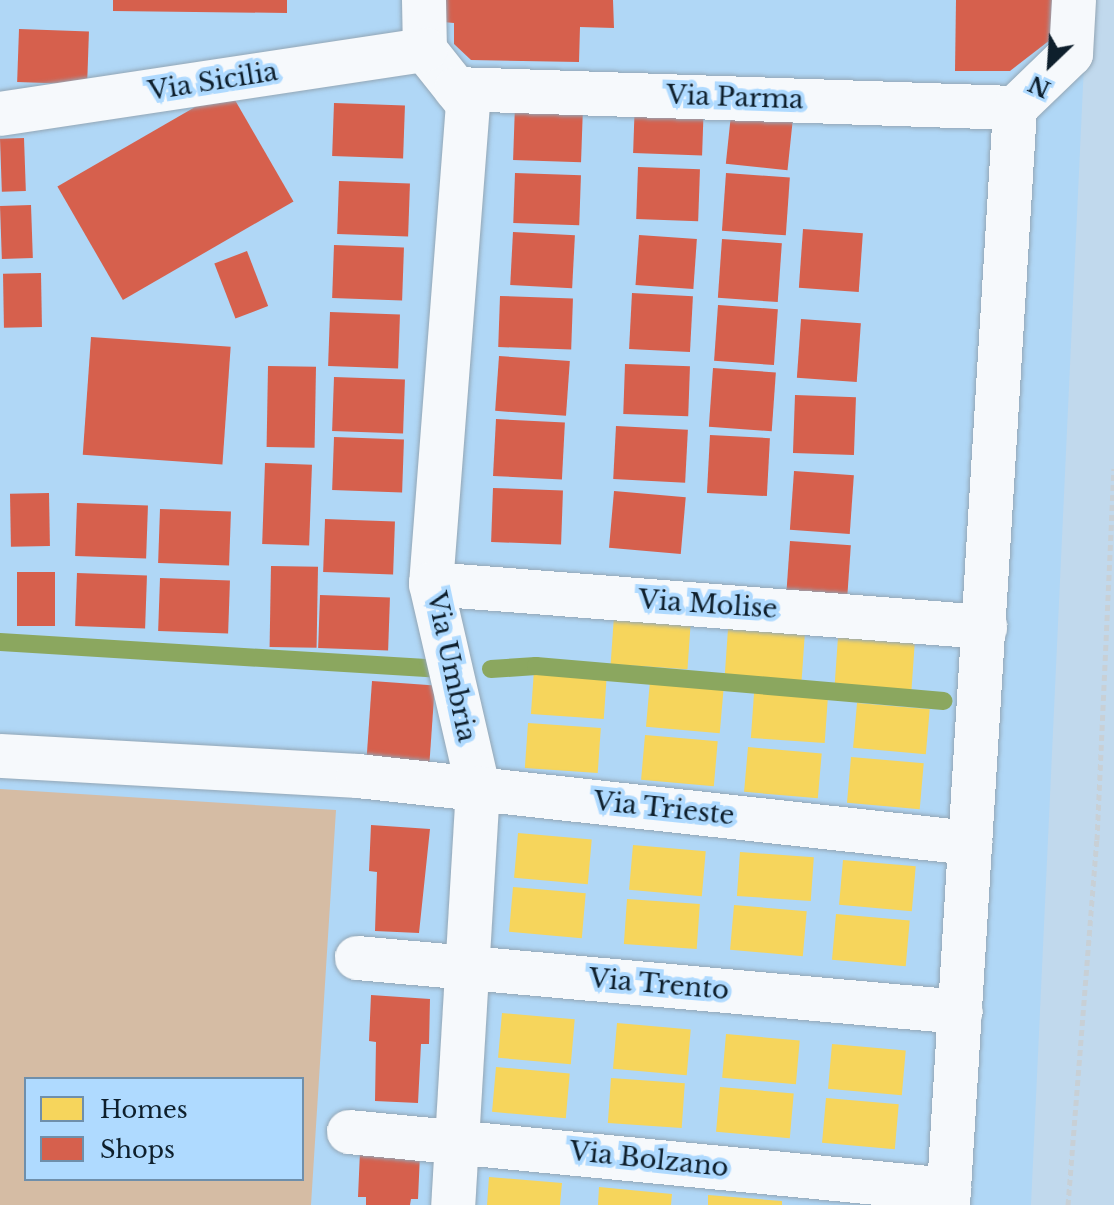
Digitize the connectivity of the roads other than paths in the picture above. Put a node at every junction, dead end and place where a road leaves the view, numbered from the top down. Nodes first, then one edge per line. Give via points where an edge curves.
1 (424, 0) edge
2 (1074, 0) edge
3 (425, 50) junction
4 (456, 89) junction
5 (1015, 108) junction
6 (0, 114) edge
7 (431, 584) junction
8 (985, 627) junction
9 (0, 756) edge
10 (478, 788) junction
11 (970, 843) junction
12 (357, 958) dead end
13 (467, 968) junction
14 (961, 1012) junction
15 (349, 1132) dead end
16 (459, 1141) junction
17 (948, 1198) edge
18 (453, 1205) edge

1 - 3 street
2 - 5 street via 1071,54
3 - 4 street, Via Umbria
3 - 6 street, Via Sicilia
4 - 5 street, Via Parma
4 - 7 street, Via Umbria via 468,104
5 - 8 street
7 - 8 street, Via Molise
7 - 10 street, Via Umbria
8 - 11 street
9 - 10 street, Via Trieste
10 - 11 street, Via Trieste
10 - 13 street, Via Umbria
11 - 14 street
12 - 13 street, Via Trento
13 - 14 street, Via Trento
13 - 16 street, Via Umbria
14 - 17 street
15 - 16 street, Via Bolzano
16 - 17 street, Via Bolzano
16 - 18 street, Via Umbria

